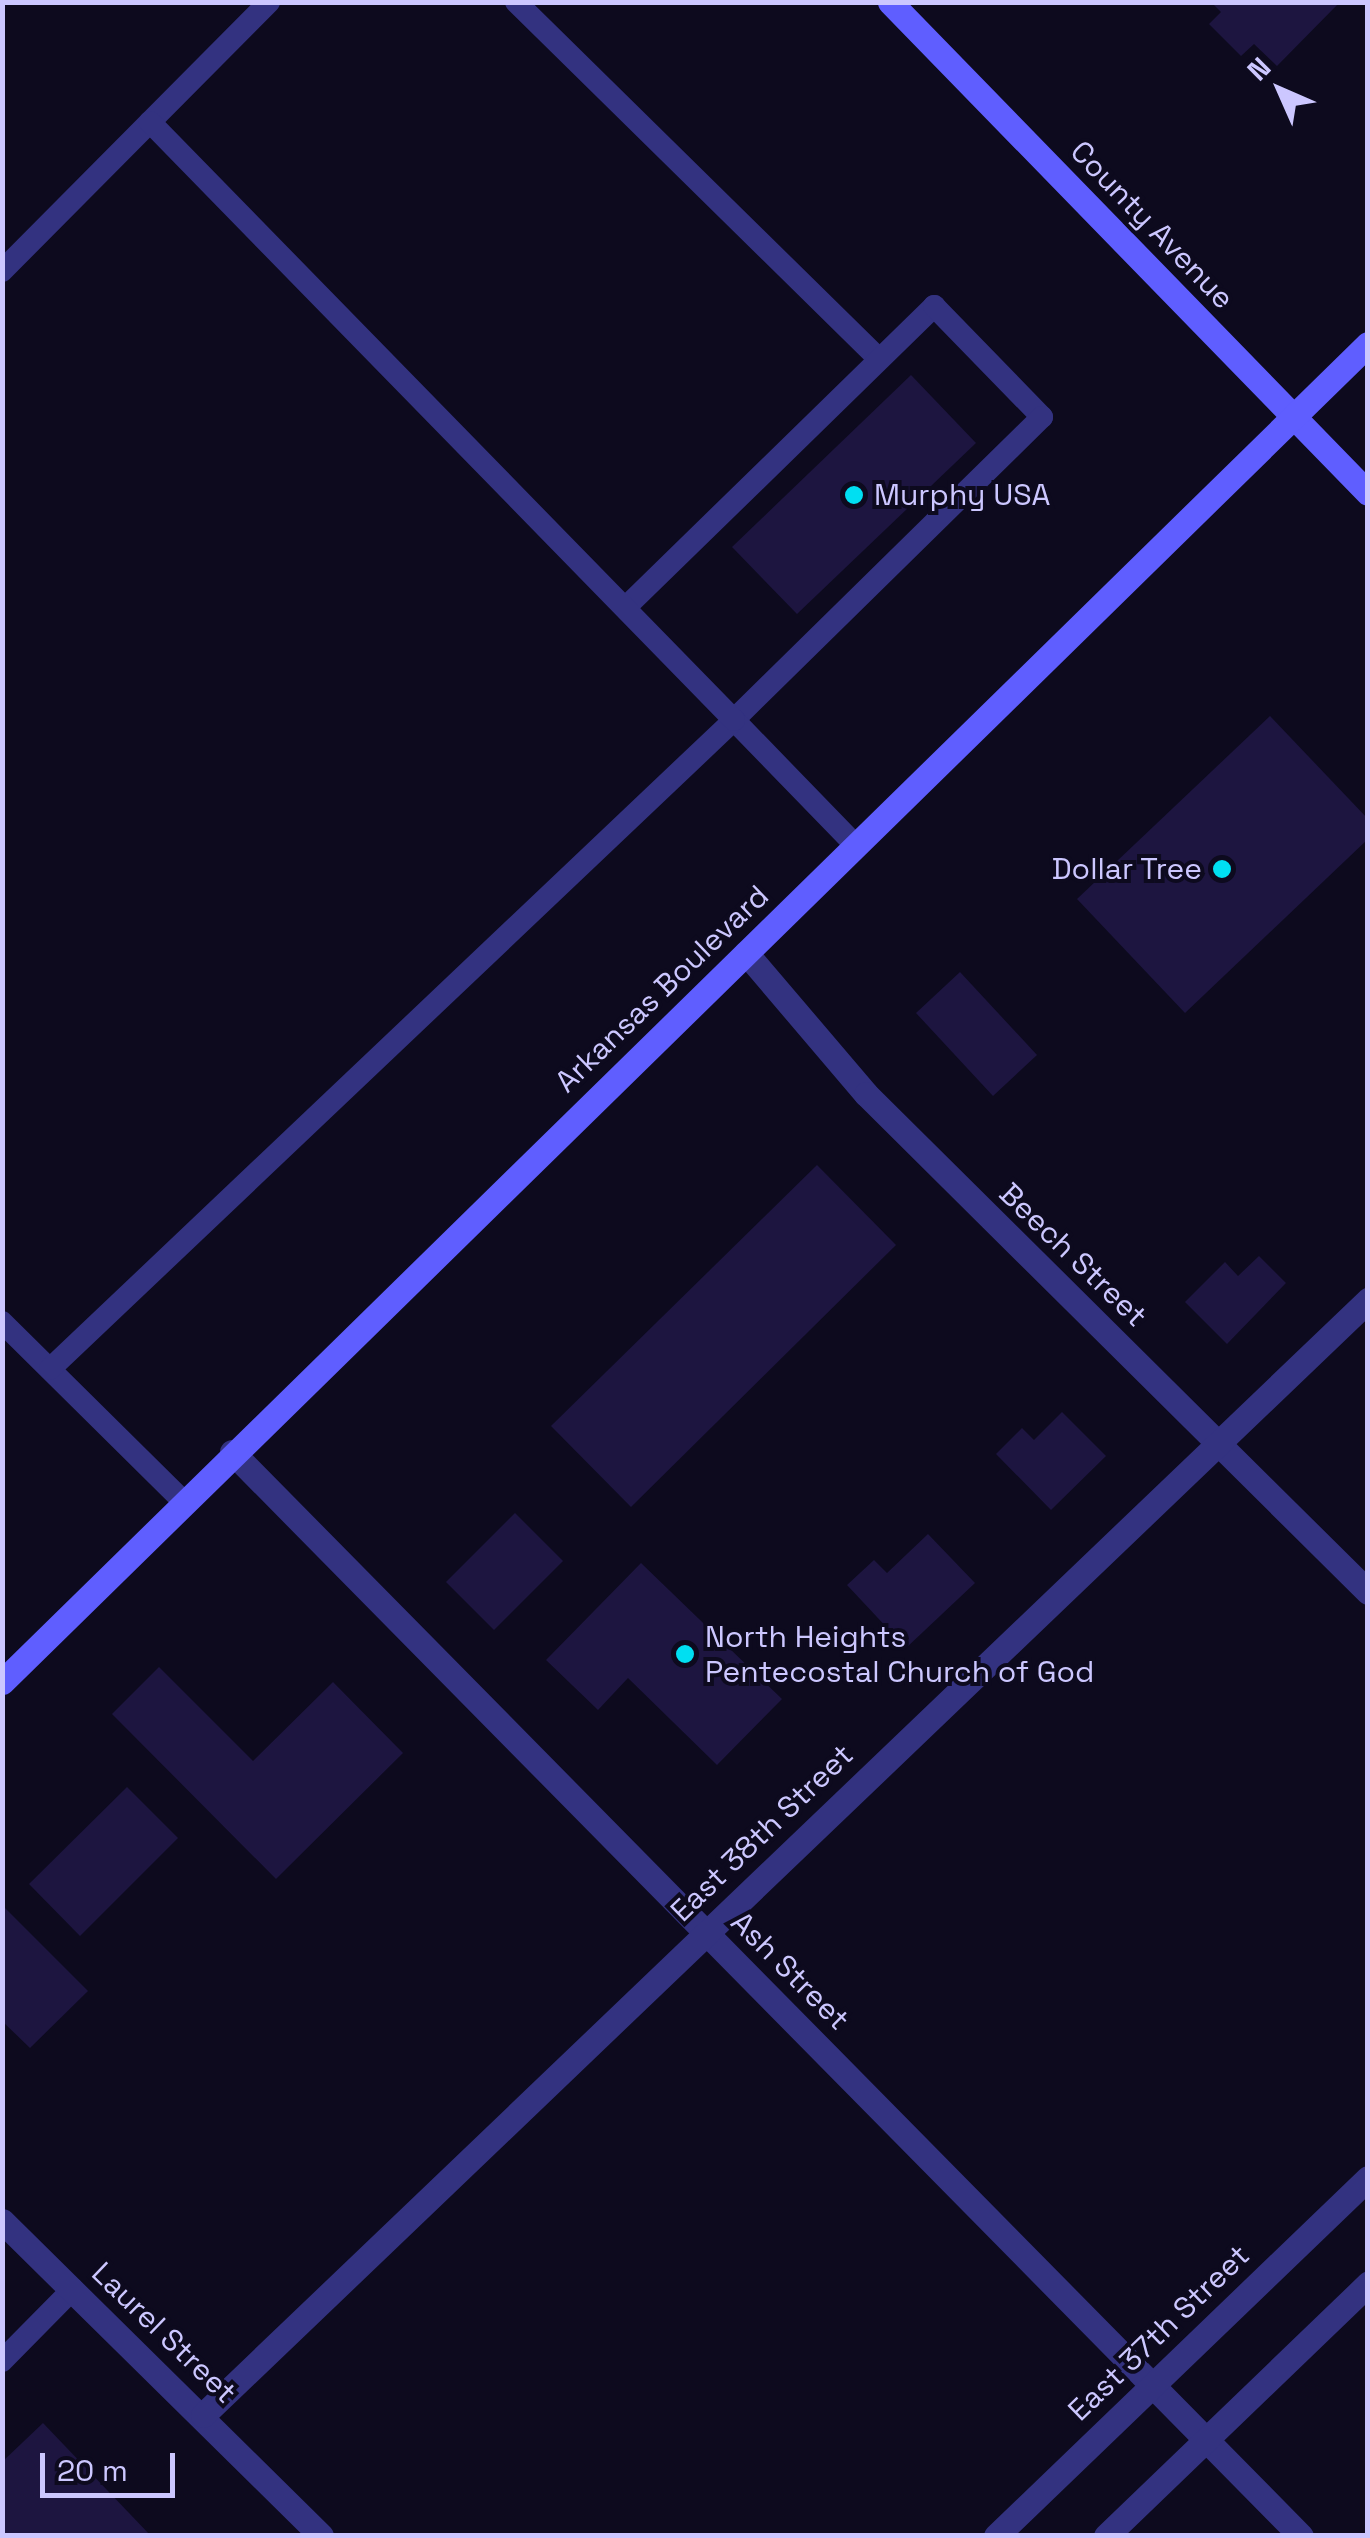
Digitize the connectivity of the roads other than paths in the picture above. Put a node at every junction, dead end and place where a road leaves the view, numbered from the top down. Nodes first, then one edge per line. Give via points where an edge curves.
1 (270, 2) edge
2 (516, 2) edge
3 (890, 2) edge
4 (150, 122) junction
5 (2, 270) edge
6 (1368, 344) edge
7 (879, 359) junction
8 (1292, 415) junction
9 (1368, 493) edge
10 (626, 607) junction
11 (734, 720) junction
12 (856, 846) junction
13 (746, 953) junction
14 (1368, 1300) edge
15 (2, 1322) edge
16 (50, 1369) junction
17 (1218, 1442) junction
18 (232, 1452) junction
19 (183, 1501) junction
20 (1368, 1592) edge
21 (2, 1682) edge
22 (705, 1932) junction
23 (1368, 2178) edge
24 (2, 2221) edge
25 (1368, 2284) edge
26 (73, 2289) junction
27 (2, 2361) edge
28 (1152, 2384) junction
29 (203, 2415) junction
30 (1205, 2439) junction
31 (321, 2536) edge
32 (996, 2536) edge
33 (1106, 2536) edge
34 (1301, 2536) edge

1 - 4 lane
2 - 7 lane
3 - 8 main road, County Avenue
4 - 5 lane
4 - 10 lane
6 - 8 main road, Arkansas Boulevard
7 - 10 lane
7 - 11 lane via 934,306 1042,417
8 - 9 main road, County Avenue
8 - 12 main road, Arkansas Boulevard
10 - 11 lane
11 - 12 lane
11 - 16 lane
12 - 13 main road, Arkansas Boulevard
13 - 17 street, Beech Street via 866,1094
13 - 18 main road, Arkansas Boulevard
14 - 17 street, East 38th Street
15 - 16 lane
16 - 19 lane
17 - 20 street, Beech Street
17 - 22 street, East 38th Street
18 - 19 main road, Arkansas Boulevard
18 - 22 street, Ash Street
19 - 21 main road, Arkansas Boulevard
22 - 28 street, Ash Street
22 - 29 street, East 38th Street
23 - 28 street, East 37th Street
24 - 26 street, Laurel Street
25 - 30 street
26 - 27 lane
26 - 29 street, Laurel Street
28 - 30 street, Ash Street
28 - 32 street, East 37th Street
29 - 31 street, Laurel Street
30 - 33 street
30 - 34 street, Ash Street

